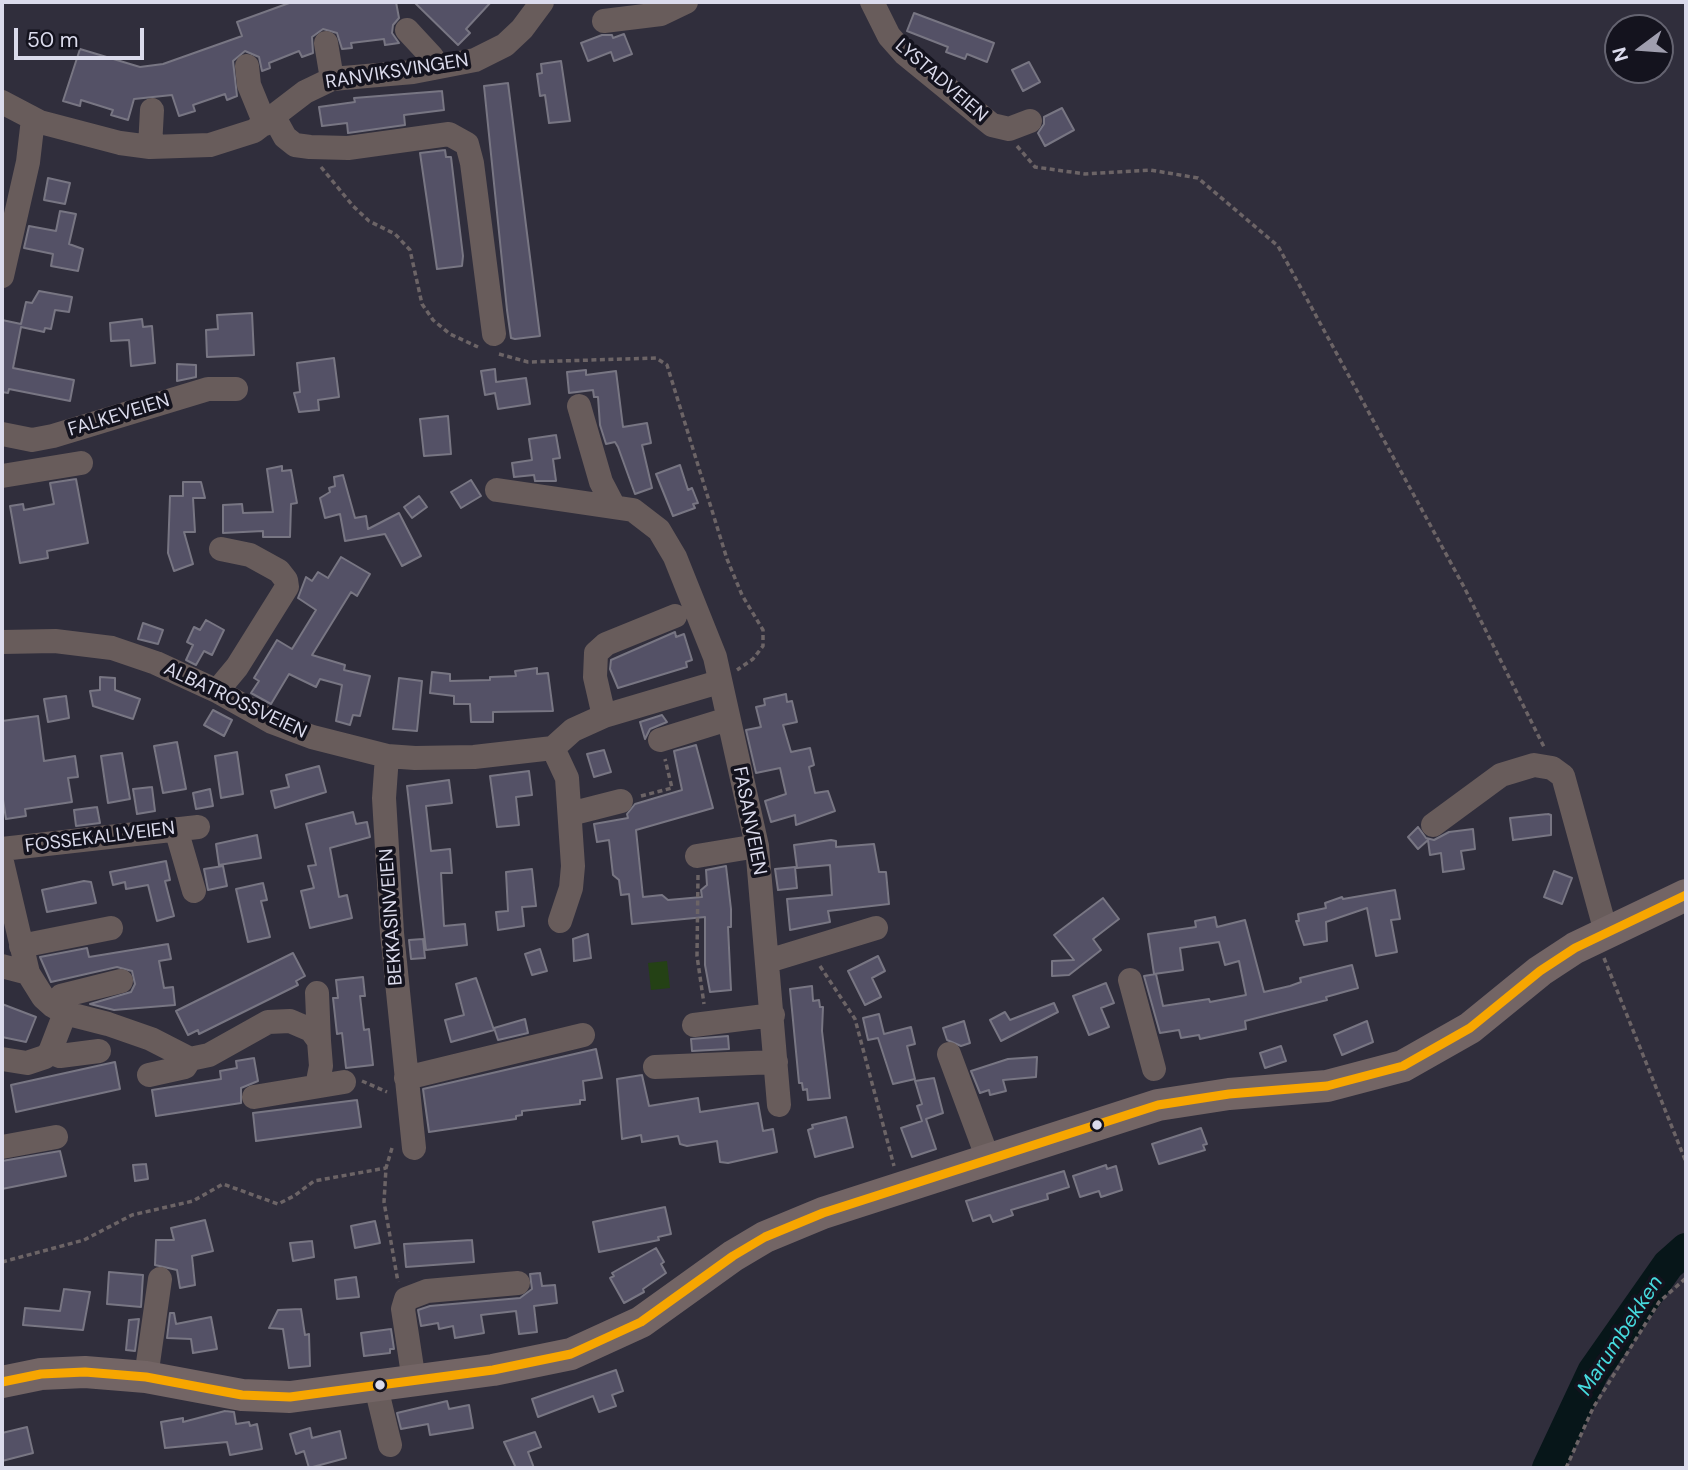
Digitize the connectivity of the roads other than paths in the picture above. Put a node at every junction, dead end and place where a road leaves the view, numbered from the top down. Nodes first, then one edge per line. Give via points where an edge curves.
1 (542, 2) edge
2 (686, 2) edge
3 (872, 2) edge
4 (604, 21) dead end
5 (407, 30) dead end
6 (326, 43) dead end
7 (438, 55) junction
8 (247, 66) dead end
9 (332, 79) junction
10 (2, 102) edge
11 (152, 110) dead end
12 (33, 119) junction
13 (270, 121) junction
14 (1030, 121) dead end
15 (150, 147) junction
16 (2, 276) edge
17 (494, 334) dead end
18 (236, 389) dead end
19 (579, 406) dead end
20 (2, 434) edge
21 (81, 463) dead end
22 (2, 476) edge
23 (497, 490) dead end
24 (613, 505) junction
25 (221, 548) dead end
26 (675, 616) dead end
27 (2, 642) edge
28 (719, 682) junction
29 (217, 691) junction
30 (604, 716) junction
31 (728, 719) junction
32 (660, 740) road end
33 (554, 748) junction
34 (387, 756) junction
35 (621, 801) road end
36 (570, 814) junction
37 (1433, 825) dead end
38 (757, 846) junction
39 (2, 849) edge
40 (697, 856) road end
41 (2, 862) edge
42 (194, 891) dead end
43 (1686, 895) edge
44 (8, 915) edge
45 (560, 922) dead end
46 (111, 928) dead end
47 (876, 928) dead end
48 (1606, 932) junction
49 (21, 946) junction
50 (768, 961) junction
51 (2, 966) edge
52 (28, 973) junction
53 (1130, 980) dead end
54 (121, 981) dead end
55 (317, 993) dead end
56 (59, 1009) junction
57 (773, 1015) junction
58 (700, 1024) road end
59 (583, 1035) dead end
60 (319, 1041) junction
61 (99, 1051) dead end
62 (50, 1052) junction
63 (949, 1054) dead end
64 (2, 1059) edge
65 (190, 1059) junction
66 (776, 1062) junction
67 (656, 1067) dead end
68 (1154, 1069) dead end
69 (149, 1075) dead end
70 (344, 1082) road end
71 (317, 1086) junction
72 (407, 1086) junction
73 (254, 1097) dead end
74 (779, 1105) dead end
75 (56, 1138) dead end
76 (404, 1146) road end
77 (2, 1147) edge
78 (988, 1159) junction
79 (159, 1279) dead end
80 (518, 1283) dead end
81 (146, 1377) junction
82 (2, 1381) edge
83 (414, 1381) junction
84 (376, 1387) junction
85 (390, 1445) dead end

1 - 7 street, RANVIKSVINGEN via 522,29 495,51 475,60
2 - 4 street via 661,14
3 - 14 street, LYSTADVEIEN via 889,36 905,54 992,125 1002,128
5 - 7 street
6 - 9 street
7 - 9 street, RANVIKSVINGEN
8 - 13 street via 249,85
9 - 13 street, RANVIKSVINGEN via 305,92
10 - 12 street, RANVIKSVINGEN
11 - 15 street
12 - 15 street, RANVIKSVINGEN
12 - 16 street
13 - 15 street, RANVIKSVINGEN via 223,142
13 - 17 street via 295,145 310,147 348,148 449,134 467,144
18 - 20 street, FALKEVEIEN via 208,389 53,436 32,440
19 - 24 street via 601,482
21 - 22 street
23 - 24 street
24 - 28 street via 633,510 666,538 715,657
25 - 29 street via 250,555 279,571 287,587
26 - 30 street via 606,644 596,653 595,677
27 - 29 street, ALBATROSSVEIEN via 55,641 112,648
28 - 30 street
28 - 31 street, FASANVEIEN
29 - 34 street, ALBATROSSVEIEN via 272,722
30 - 33 street via 573,730
31 - 32 street
31 - 38 street, FASANVEIEN
33 - 34 street, ALBATROSSVEIEN via 474,757
33 - 36 street via 567,778
34 - 72 street, BEKKASINVEIEN via 384,798
35 - 36 street
36 - 45 street via 573,877
37 - 48 street via 1501,775 1534,765 1552,768 1563,776
38 - 40 street
38 - 50 street, FASANVEIEN
39 - 42 street, FOSSEKALLVEIEN via 187,828
41 - 44 street, FOSSEKALLVEIEN
43 - 48 main road
44 - 49 street, FOSSEKALLVEIEN
46 - 49 street
47 - 50 street
48 - 78 main road via 1554,961 1457,1038 1403,1066 1327,1086 1158,1105
49 - 52 street, FOSSEKALLVEIEN
50 - 57 street, FASANVEIEN
51 - 52 street
52 - 56 street, FOSSEKALLVEIEN via 43,997
53 - 68 street
54 - 56 street via 61,996
55 - 60 street
56 - 62 street
56 - 65 street via 151,1039
57 - 58 street
57 - 66 street, FASANVEIEN
59 - 72 street
60 - 65 street via 300,1025 272,1021 209,1055
60 - 71 street
61 - 62 street via 60,1056
62 - 64 street via 27,1063
63 - 78 street
65 - 69 street via 185,1067
66 - 67 street
66 - 74 street, FASANVEIEN
70 - 71 street
71 - 73 street
72 - 76 street, BEKKASINVEIEN
75 - 77 street
78 - 83 main road via 814,1216 765,1237 641,1322 590,1347 535,1363
79 - 81 street
80 - 83 street via 427,1291 407,1299 403,1309
81 - 82 main road via 75,1372
81 - 84 main road via 271,1397
83 - 84 main road
84 - 85 street

